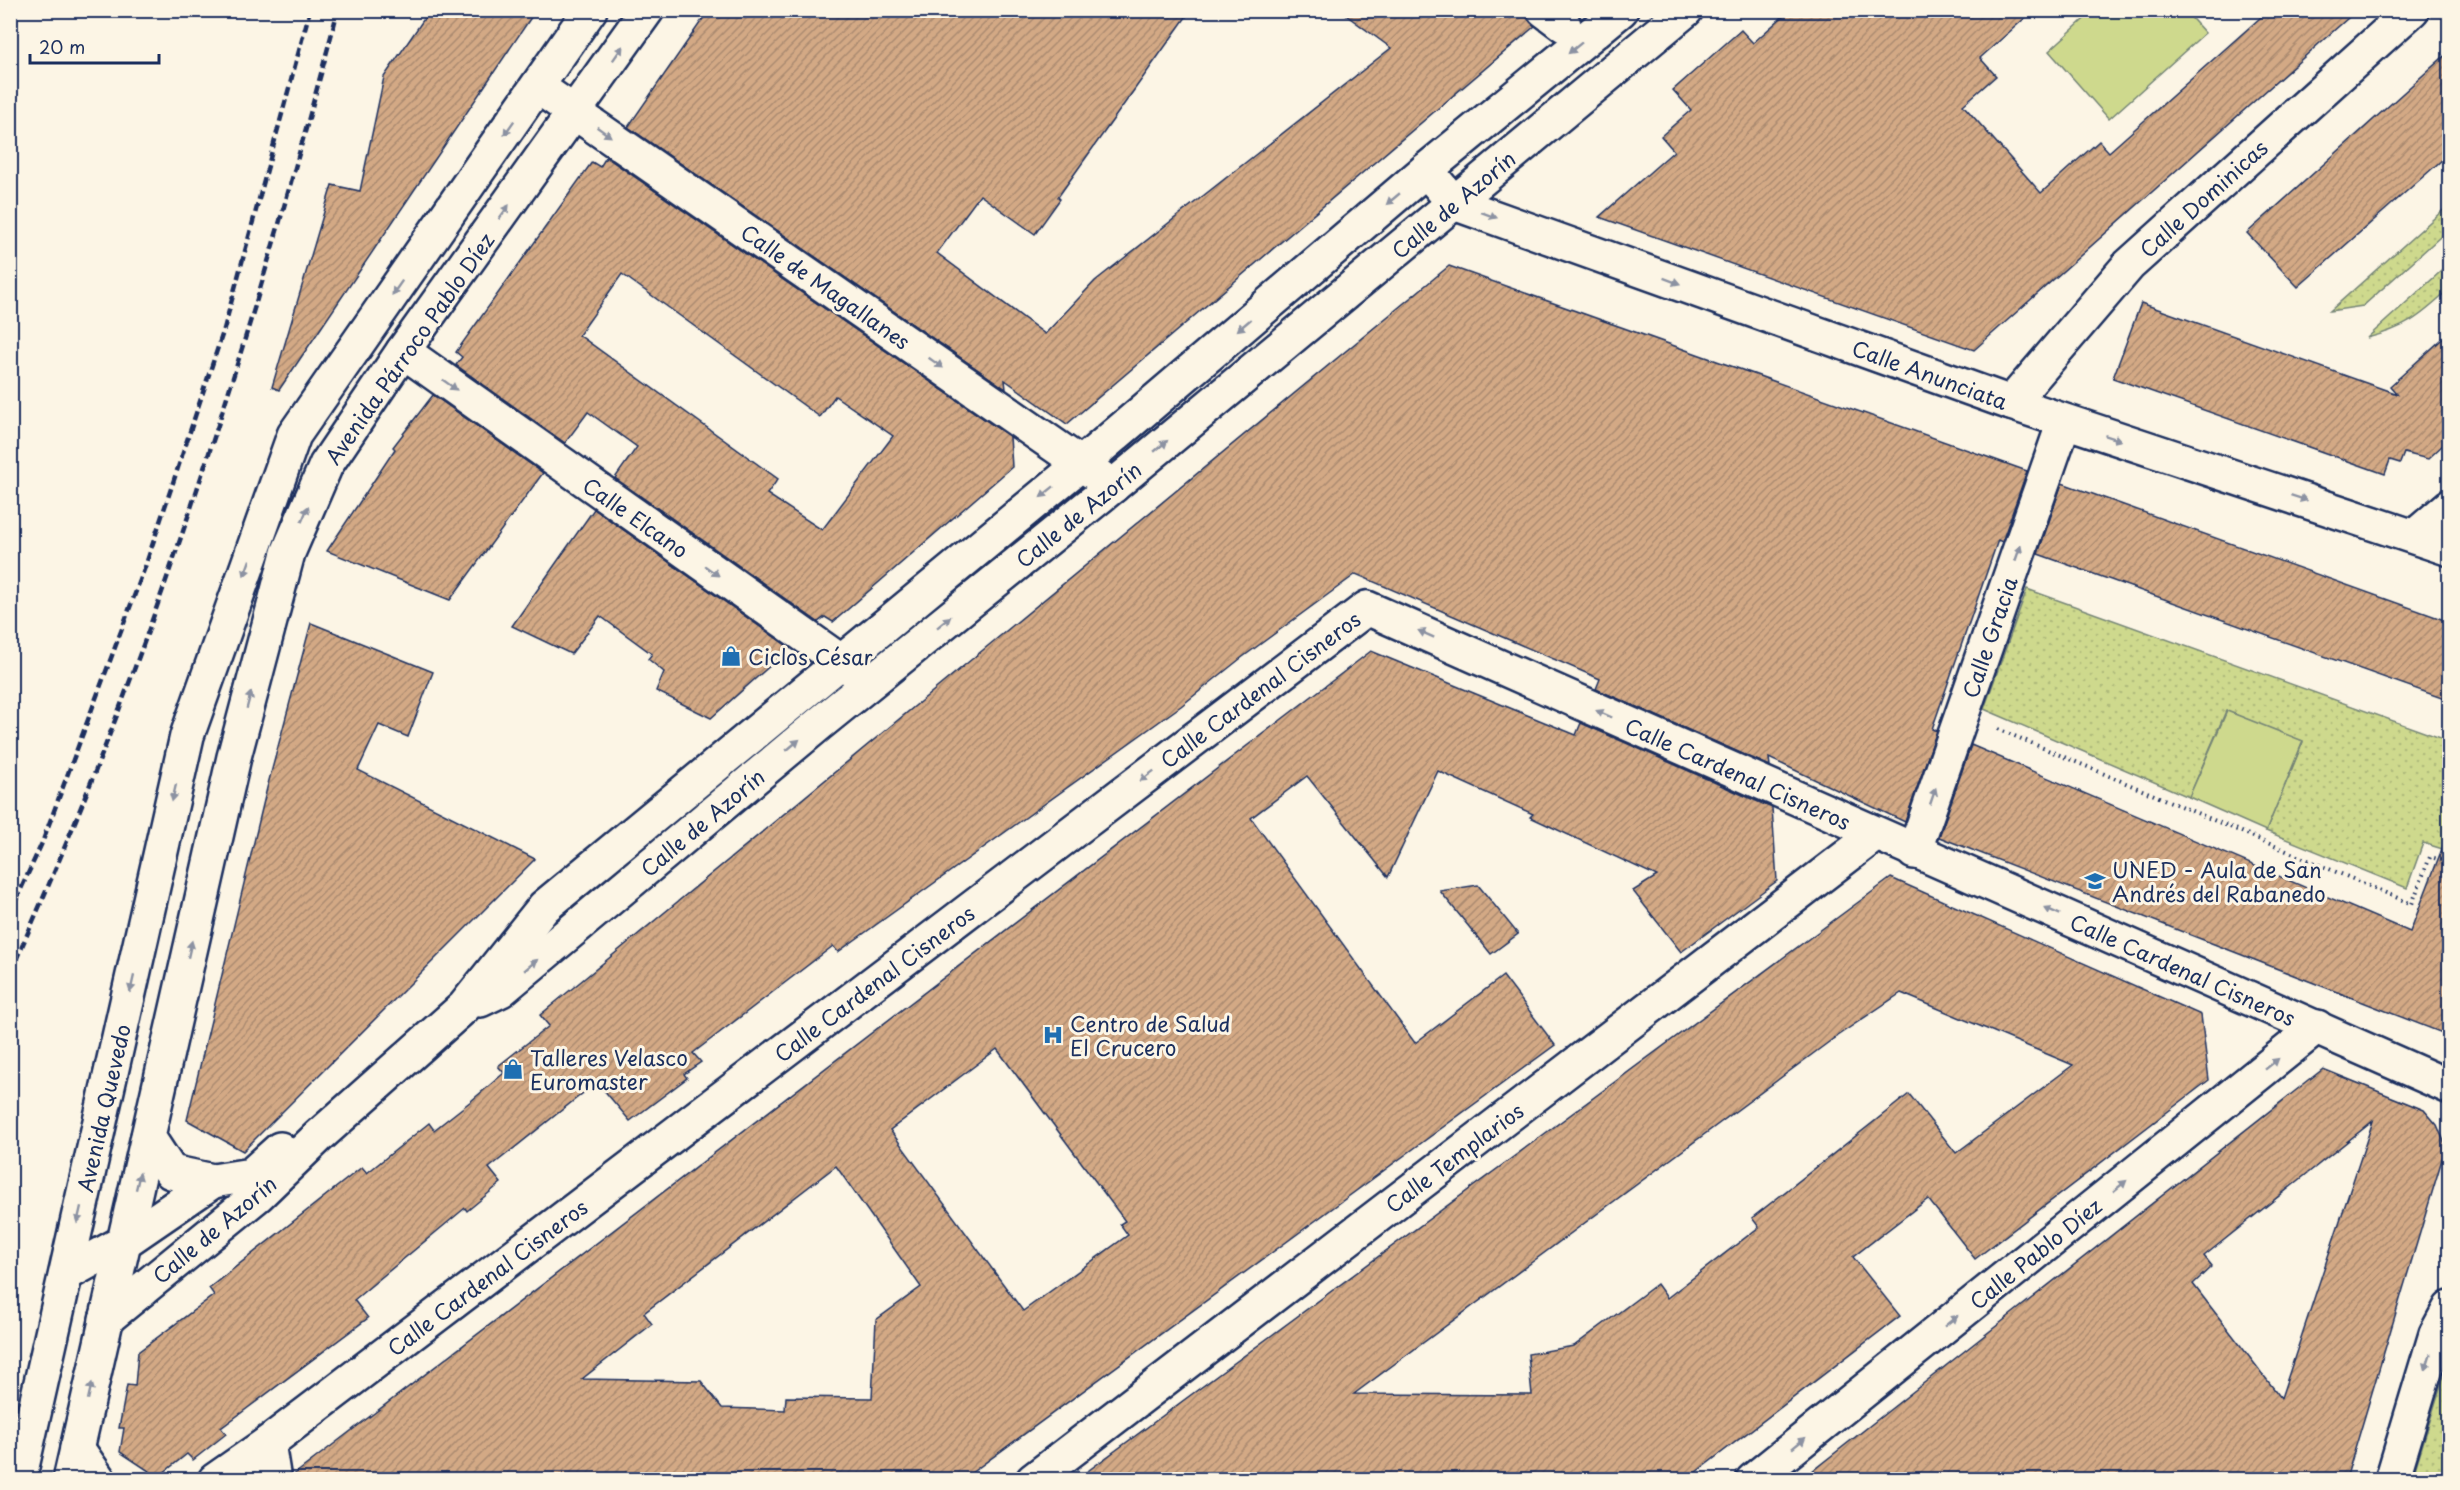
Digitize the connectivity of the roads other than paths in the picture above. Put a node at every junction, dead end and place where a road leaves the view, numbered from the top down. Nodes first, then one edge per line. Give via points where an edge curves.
1 (590, 10) edge
2 (647, 10) edge
3 (1621, 10) edge
4 (1686, 10) edge
5 (2412, 10) edge
6 (538, 87) junction
7 (577, 113) junction
8 (1426, 170) junction
9 (1454, 202) junction
10 (403, 351) junction
11 (2011, 404) junction
12 (2064, 422) junction
13 (1081, 464) junction
14 (1113, 486) junction
15 (2450, 506) edge
16 (2415, 536) junction
17 (2450, 549) edge
18 (840, 662) junction
19 (870, 682) junction
20 (187, 736) joint
21 (1876, 834) junction
22 (1914, 852) junction
23 (464, 1006) junction
24 (2317, 1027) junction
25 (2450, 1087) edge
26 (319, 1136) junction
27 (148, 1137) junction
28 (213, 1181) junction
29 (124, 1242) junction
30 (66, 1275) junction
31 (2450, 1308) edge
32 (106, 1319) junction
33 (36, 1407) junction
34 (268, 1443) junction
35 (77, 1448) junction
36 (19, 1479) edge
37 (49, 1479) edge
38 (70, 1479) edge
39 (99, 1479) edge
40 (215, 1479) edge
41 (274, 1479) edge
42 (1032, 1479) edge
43 (1753, 1479) edge
44 (2392, 1479) edge

1 - 6 street, Avenida Párroco Pablo Díez
7 -> 2 street, Avenida Párroco Pablo Díez
3 -> 8 street, Calle de Azorín
4 - 9 street, Calle de Azorín
5 - 11 street, Calle Dominicas via 2129,265
6 - 7 street, Calle de Magallanes
6 -> 20 street, Avenida Párroco Pablo Díez via 294,435
10 -> 7 street, Avenida Párroco Pablo Díez
7 -> 13 street, Calle de Magallanes
8 - 9 street, Calle Anunciata
8 -> 13 street, Calle de Azorín
9 -> 11 street, Calle Anunciata
14 -> 9 street, Calle de Azorín
10 -> 18 street, Calle Elcano
27 -> 10 street, Avenida Párroco Pablo Díez via 234,757 288,553 326,465
11 - 12 street, Calle Anunciata
12 -> 16 street, Calle Anunciata
22 -> 12 street, Calle Gracia
13 - 14 street, Calle de Magallanes
13 -> 18 street, Calle de Azorín
19 -> 14 street, Calle de Azorín
15 - 16 street
16 - 17 street, Calle Anunciata
18 - 19 street, Calle Elcano
18 - 23 street, Calle de Azorín via 544,907
23 -> 19 street, Calle de Azorín via 501,990
20 -> 30 street, Avenida Quevedo
21 - 22 street, Calle Cardenal Cisneros
21 -> 34 street, Calle Cardenal Cisneros via 1367,608
21 - 42 street, Calle Templarios
24 -> 22 street, Calle Cardenal Cisneros
23 - 26 street, Calle de Azorín
24 - 25 street, Calle Cardenal Cisneros
43 -> 24 street, Calle Pablo Díez
26 - 28 street, Calle de Azorín via 280,1149 251,1175
26 - 32 street, Calle de Azorín via 258,1195
27 - 28 street, Calle de Azorín via 171,1172
29 -> 27 street
28 - 29 street
29 - 30 street
29 - 32 street
30 - 33 street, Avenida Quevedo
31 -> 44 street via 2436,1334
35 -> 32 street
33 - 36 street, Avenida Quevedo
33 - 37 street via 39,1469
34 - 40 street, Calle Cardenal Cisneros
34 - 41 street
35 - 38 street
35 - 39 street

